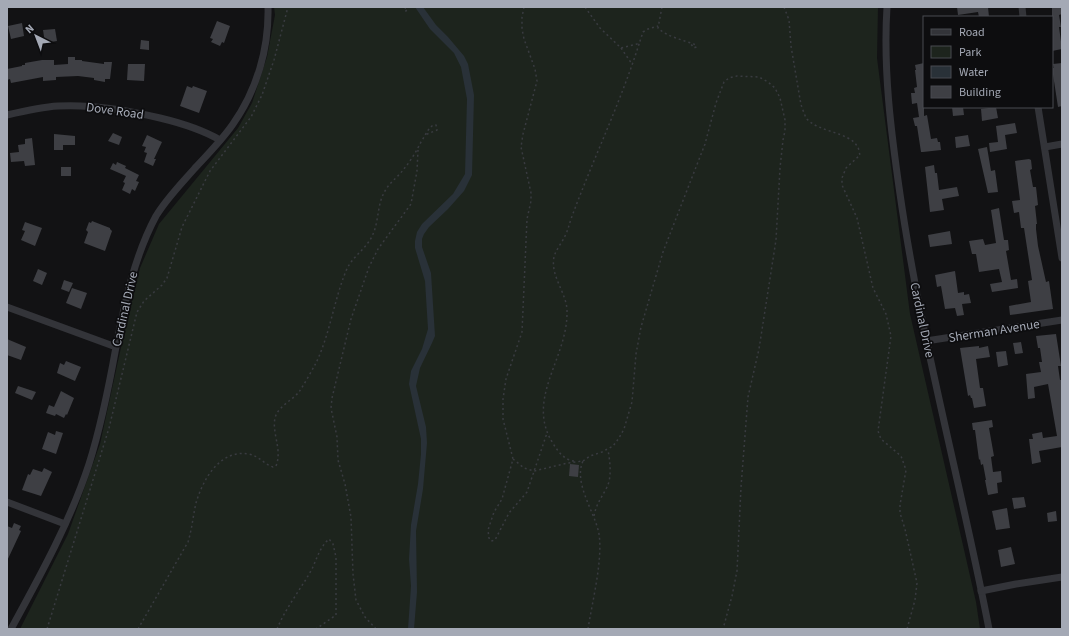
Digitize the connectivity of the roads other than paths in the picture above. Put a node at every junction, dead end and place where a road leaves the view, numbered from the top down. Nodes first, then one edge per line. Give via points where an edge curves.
1 (268, 7) edge
2 (887, 7) edge
3 (1038, 108) edge
4 (7, 115) edge
5 (220, 140) junction
6 (1062, 144) edge
7 (1044, 147) junction
8 (1062, 258) edge
9 (7, 308) edge
10 (1062, 320) edge
11 (926, 341) junction
12 (116, 347) junction
13 (7, 502) edge
14 (65, 524) junction
15 (1062, 577) edge
16 (981, 591) junction
17 (11, 629) edge
18 (989, 629) edge

1 - 5 street, Cardinal Drive via 266,42 257,77 240,114
2 - 11 street, Cardinal Drive via 886,70 892,140 907,242
3 - 7 street
4 - 5 street, Dove Road via 57,106 110,108 173,121 207,132
5 - 12 street, Cardinal Drive via 156,216 130,282
6 - 7 street
7 - 8 street
9 - 12 street
10 - 11 street, Sherman Avenue
11 - 16 street, Cardinal Drive
12 - 14 street, Cardinal Drive via 106,400 89,464
13 - 14 street
14 - 17 street, Cardinal Drive via 47,564
15 - 16 street
16 - 18 street, Cardinal Drive

